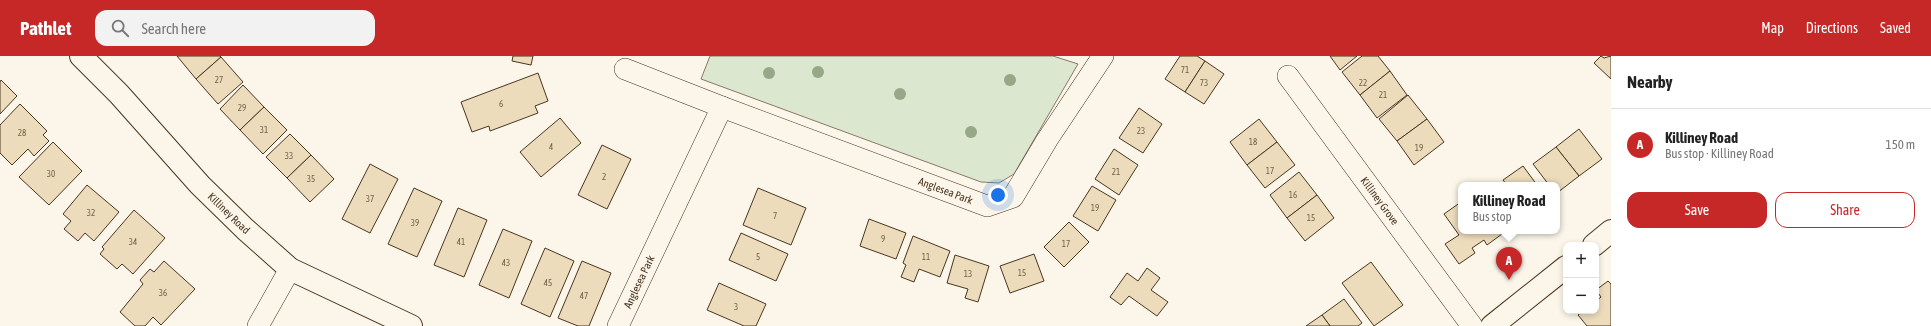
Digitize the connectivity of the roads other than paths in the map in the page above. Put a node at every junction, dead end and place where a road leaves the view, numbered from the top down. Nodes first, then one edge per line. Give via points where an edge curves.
1 (81, 56) edge
2 (1103, 56) edge
3 (625, 69) dead end
4 (1288, 76) dead end
5 (722, 107) junction
6 (1611, 231) edge
7 (1598, 242) edge
8 (290, 269) junction
9 (1563, 269) edge
10 (258, 326) edge
11 (411, 326) edge
12 (618, 326) edge
13 (1472, 326) edge
14 (1492, 326) edge

1 - 8 street, Killiney Road via 119,94 200,185
2 - 5 street, Anglesea Park via 1047,140 1013,197 987,206
3 - 5 street, Anglesea Park
4 - 13 street, Killiney Grove
5 - 12 street, Anglesea Park
6 - 7 street
8 - 10 street
8 - 11 street, Killiney Road
9 - 14 street

